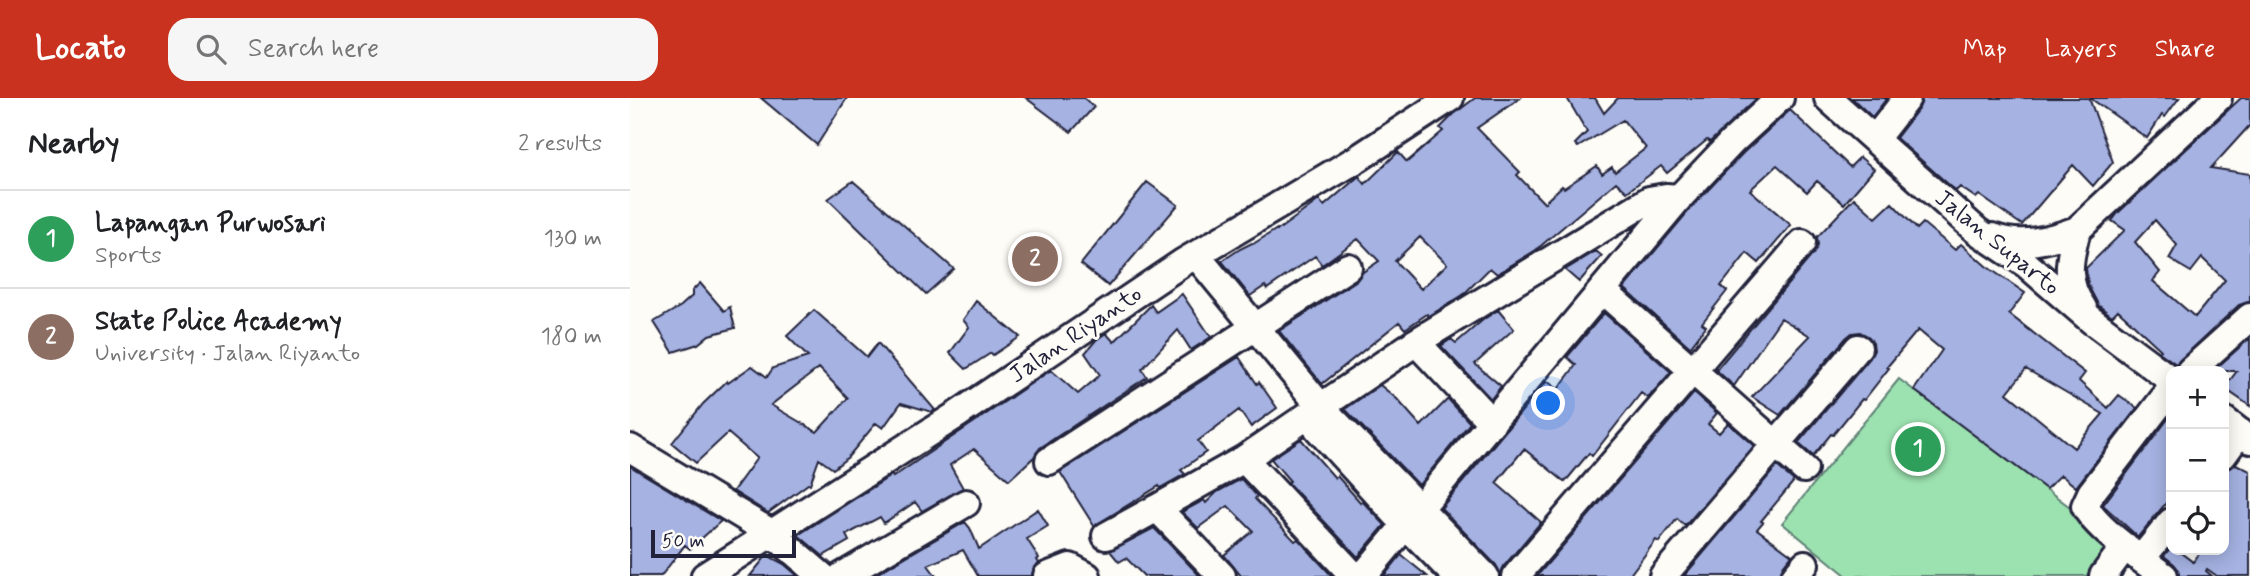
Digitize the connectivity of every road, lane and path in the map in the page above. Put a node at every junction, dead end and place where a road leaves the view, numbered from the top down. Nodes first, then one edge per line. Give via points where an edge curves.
1 (1450, 98) edge
2 (1780, 98) edge
3 (1828, 98) edge
4 (1907, 98) edge
5 (2218, 98) edge
6 (1875, 139) junction
7 (1678, 198) junction
8 (2077, 230) junction
9 (1977, 231) junction
10 (1802, 243) dead end
11 (1189, 259) junction
12 (1348, 267) dead end
13 (1602, 290) junction
14 (2250, 317) edge
15 (2091, 320) junction
16 (1248, 331) junction
17 (1416, 342) junction
18 (1858, 348) dead end
19 (2196, 366) edge
20 (1693, 370) junction
21 (2166, 376) edge
22 (2166, 395) edge
23 (1314, 412) junction
24 (1492, 423) junction
25 (1777, 442) junction
26 (630, 448) edge
27 (1244, 459) junction
28 (1049, 461) dead end
29 (1804, 468) dead end
30 (966, 502) dead end
31 (1157, 508) junction
32 (1413, 517) junction
33 (2166, 526) edge
34 (773, 534) junction
35 (1106, 536) dead end
36 (2134, 552) junction
37 (705, 576) edge
38 (822, 576) edge
39 (842, 576) edge
40 (1047, 576) edge
41 (1087, 576) edge
42 (1223, 576) edge
43 (1354, 576) edge
44 (1363, 576) edge
45 (1456, 576) edge
46 (1485, 576) edge
47 (1516, 576) edge
48 (1663, 576) edge
49 (2103, 576) edge
50 (2164, 576) edge

1 - 11 street, Jalan Riyanto
2 - 7 street
3 - 6 street, Jalan Suparto
4 - 6 street
5 - 8 street
6 - 9 street, Jalan Suparto
7 - 13 street
7 - 17 street via 1649,200
8 - 9 street via 2031,243
8 - 15 street via 2069,259 2070,281
9 - 15 street, Jalan Suparto via 2026,264
10 - 20 street
11 - 16 street
11 - 34 street, Jalan Riyanto
12 - 16 street
13 - 20 street
13 - 24 street
14 - 19 street
15 - 21 street, Jalan Suparto
16 - 23 street
16 - 28 street
17 - 23 street
17 - 24 street
18 - 25 street
20 - 25 street
20 - 47 street
22 - 36 street via 2085,506
23 - 27 street
23 - 32 street
24 - 32 street
25 - 29 street
25 - 48 street
26 - 34 street
27 - 31 street
27 - 43 street
30 - 39 street
31 - 35 street
31 - 42 street
32 - 44 street
32 - 45 street
32 - 46 street
33 - 36 street
34 - 37 street, Jalan Riyanto
34 - 38 street
36 - 49 street
36 - 50 street
40 - 41 street via 1070,567

